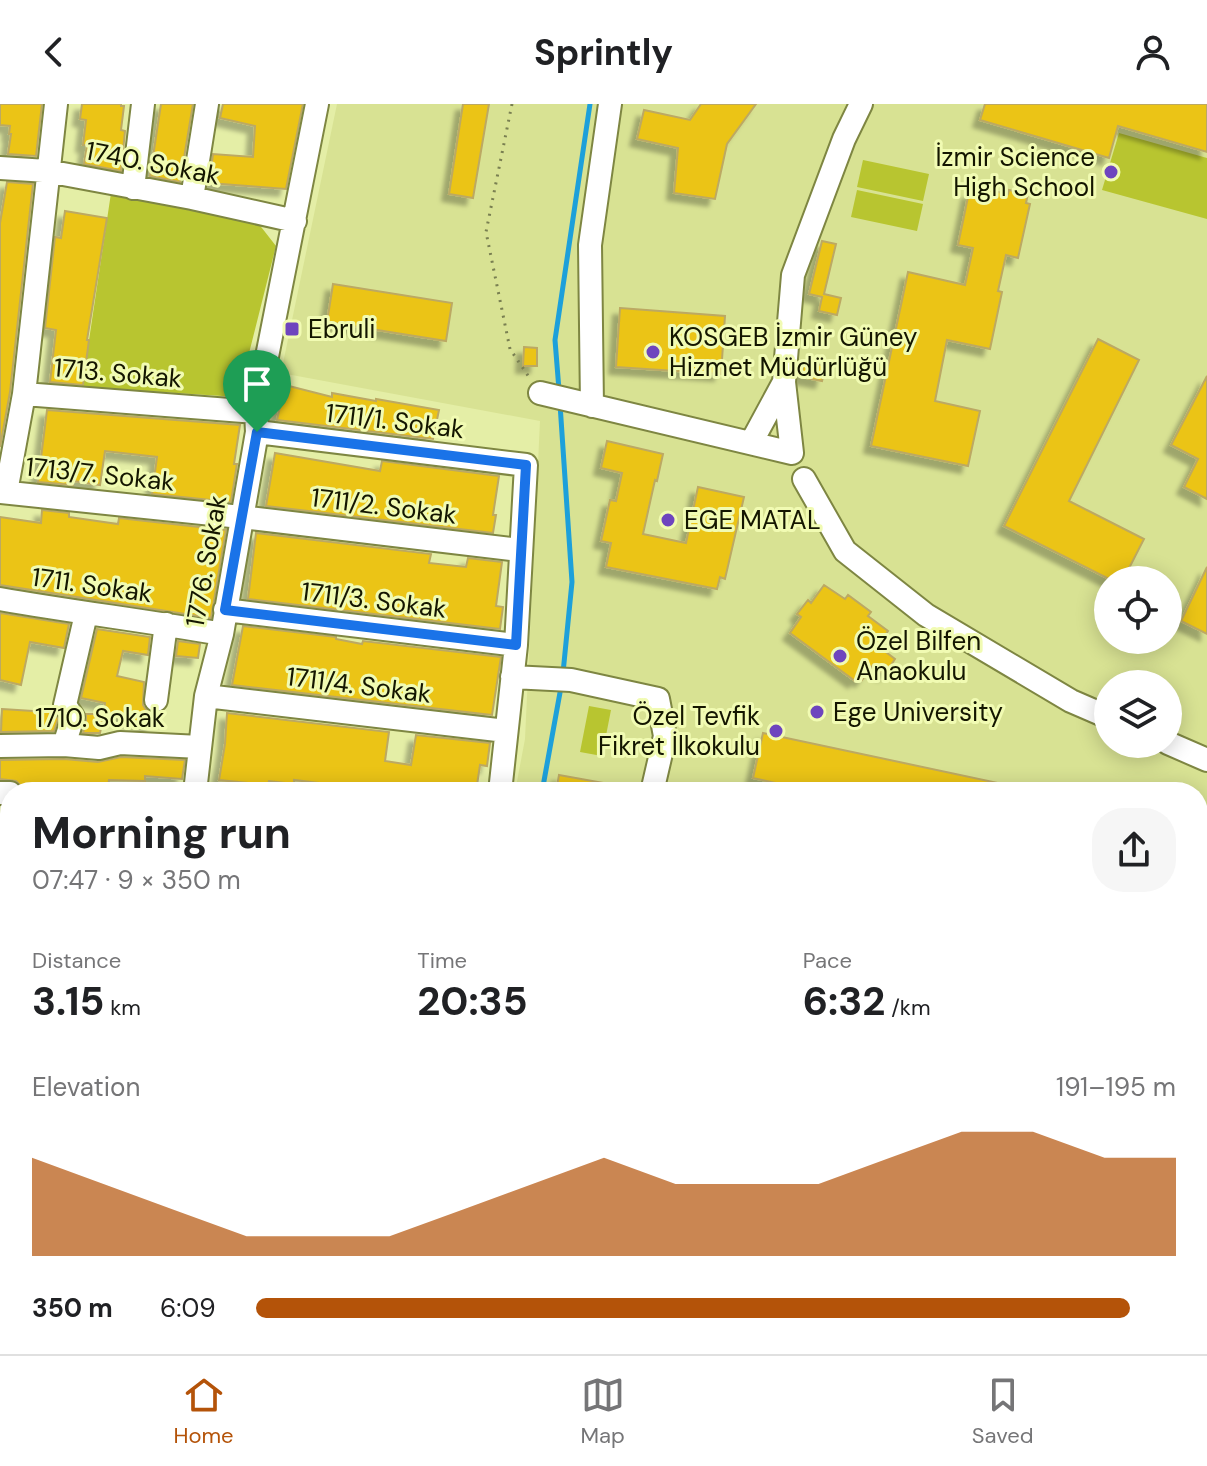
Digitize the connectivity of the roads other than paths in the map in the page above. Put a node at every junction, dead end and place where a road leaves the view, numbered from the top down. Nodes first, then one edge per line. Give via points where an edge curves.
1 (56, 104) edge
2 (143, 104) edge
3 (207, 104) edge
4 (317, 104) edge
5 (610, 104) edge
6 (861, 104) edge
7 (0, 168) edge
8 (47, 171) junction
9 (133, 188) junction
10 (192, 198) junction
11 (295, 221) junction
12 (784, 382) junction
13 (540, 393) road end
14 (24, 394) junction
15 (586, 404) junction
16 (257, 422) junction
17 (751, 443) junction
18 (804, 479) dead end
19 (3, 492) edge
20 (241, 517) junction
21 (520, 550) junction
22 (0, 599) edge
23 (225, 610) junction
24 (86, 614) junction
25 (166, 624) junction
26 (222, 634) junction
27 (516, 645) junction
28 (512, 677) junction
29 (206, 696) junction
30 (156, 700) dead end
31 (1094, 711) edge
32 (506, 731) junction
33 (64, 745) junction
34 (0, 746) edge
35 (200, 747) junction
36 (1182, 749) edge
37 (1207, 760) edge
38 (196, 782) edge
39 (501, 782) edge
40 (654, 782) edge

1 - 8 street
2 - 9 street
3 - 10 street
4 - 11 street, 1776. Sokak
5 - 15 street via 590,245
6 - 12 street via 793,275
7 - 8 street, 1740. Sokak
8 - 9 street, 1740. Sokak
8 - 14 street
9 - 10 street, 1740. Sokak
10 - 11 street, 1740. Sokak
11 - 16 street, 1776. Sokak
12 - 17 street
12 - 17 street via 792,453
13 - 15 street
14 - 16 street, 1713. Sokak
14 - 19 street
15 - 17 street
16 - 20 street, 1776. Sokak
16 - 21 street, 1711/1. Sokak via 526,465
18 - 31 street via 845,551 926,615
19 - 20 street, 1713/7. Sokak
20 - 21 street, 1711/2. Sokak
20 - 23 street, 1776. Sokak
21 - 27 street
22 - 24 street, 1711. Sokak
23 - 26 street, 1776. Sokak
23 - 27 street, 1711/3. Sokak
24 - 25 street, 1711. Sokak
24 - 33 street via 65,705 73,717
25 - 26 street, 1711. Sokak
25 - 30 street
26 - 29 street, 1776. Sokak
27 - 28 street
28 - 32 street
28 - 40 street via 567,679 658,699 665,736
29 - 32 street, 1711/4. Sokak
29 - 35 street, 1776. Sokak
32 - 39 street
33 - 34 street, 1710. Sokak
33 - 35 street, 1710. Sokak
35 - 38 street, 1776. Sokak
36 - 37 street

